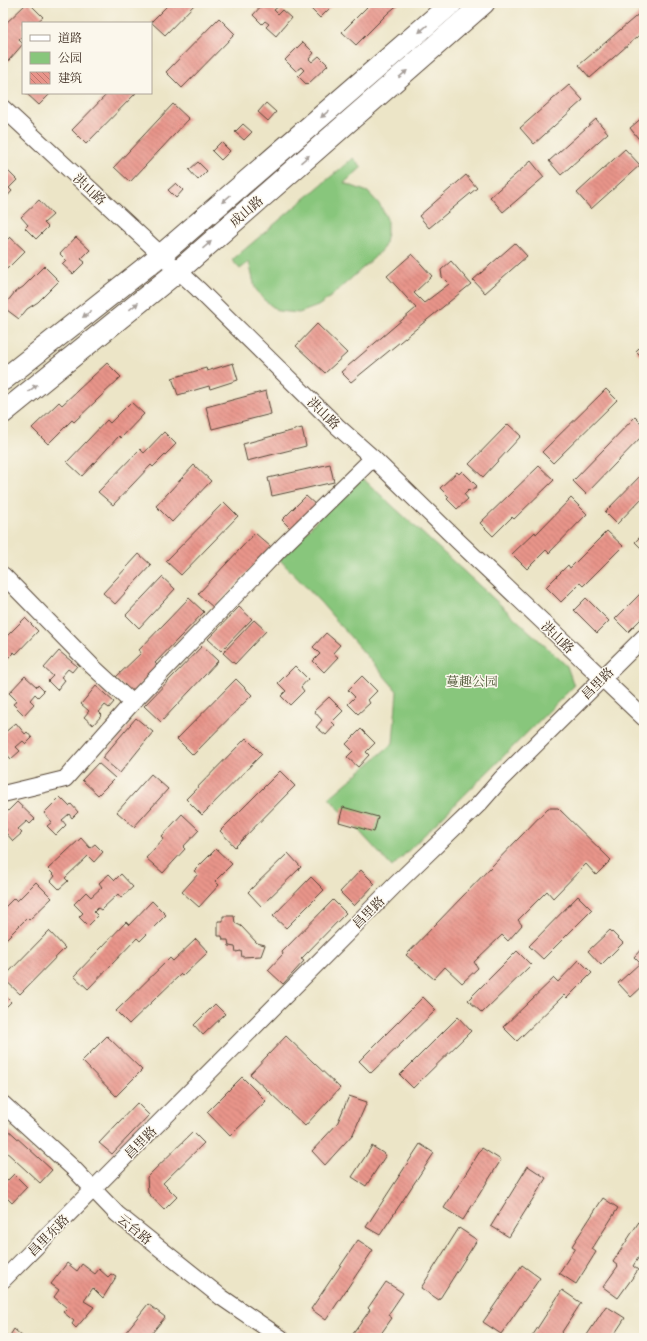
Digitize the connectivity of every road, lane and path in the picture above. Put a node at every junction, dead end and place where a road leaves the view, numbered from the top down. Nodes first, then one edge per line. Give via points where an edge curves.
1 (452, 3) edge
2 (484, 3) edge
3 (3, 108) edge
4 (161, 255) junction
5 (178, 271) junction
6 (3, 380) edge
7 (3, 413) edge
8 (373, 458) junction
9 (3, 575) edge
10 (644, 637) edge
11 (602, 678) junction
12 (132, 703) junction
13 (644, 718) edge
14 (3, 794) edge
15 (3, 1104) edge
16 (93, 1189) junction
17 (3, 1280) edge
18 (281, 1338) edge

1 -> 4 main road, 成山路
5 -> 2 main road, 成山路
3 - 4 street, 洪山路
4 - 5 street, 洪山路
4 -> 6 main road, 成山路
7 -> 5 main road, 成山路
5 - 8 street, 洪山路
8 - 11 street, 洪山路
8 - 12 street via 283,546
9 - 12 street
10 - 11 street, 昌里路
11 - 13 street, 洪山路
11 - 16 street, 昌里路
12 - 14 street via 65,779
15 - 16 street, 云台路
16 - 17 street, 昌里东路
16 - 18 street, 云台路 via 117,1214 168,1256

